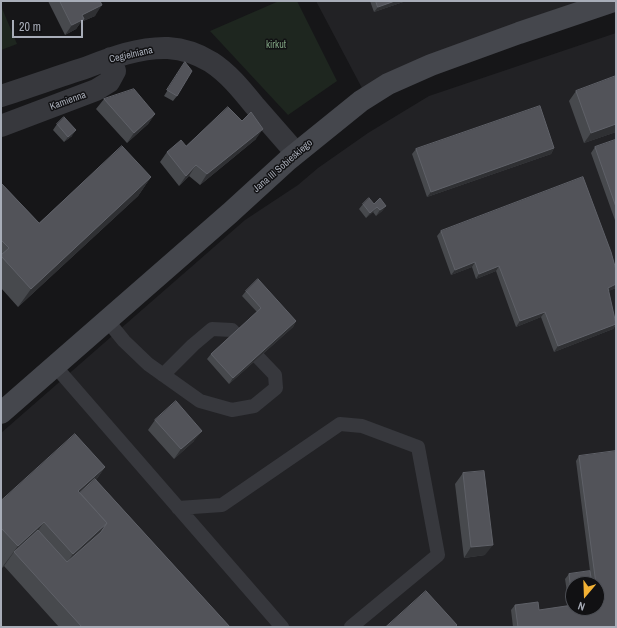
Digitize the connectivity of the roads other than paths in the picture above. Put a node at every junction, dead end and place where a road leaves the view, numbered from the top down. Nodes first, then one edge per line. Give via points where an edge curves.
1 (614, 1) edge
2 (112, 58) junction
3 (1, 96) edge
4 (1, 126) edge
5 (296, 153) junction
6 (108, 320) junction
7 (55, 366) junction
8 (163, 375) junction
9 (1, 413) edge
10 (178, 508) junction
11 (282, 627) edge
12 (351, 627) edge

1 - 5 street, Jana III Sobieskiego via 511,35 388,84 361,101
2 - 3 street, Cegielniana
2 - 4 street, Kamienna via 115,71 109,82 96,90
2 - 5 street, Cegielniana via 153,48 183,50 198,56 211,63 238,86
5 - 6 street, Jana III Sobieskiego
6 - 7 street, Jana III Sobieskiego
6 - 8 lane via 124,341
7 - 9 street, Jana III Sobieskiego
7 - 10 lane
8 - 8 lane via 200,401 232,410 254,406 276,388 275,375 232,330 212,329 193,344
10 - 11 lane
10 - 12 lane via 222,505 340,424 362,426 418,447 438,555

